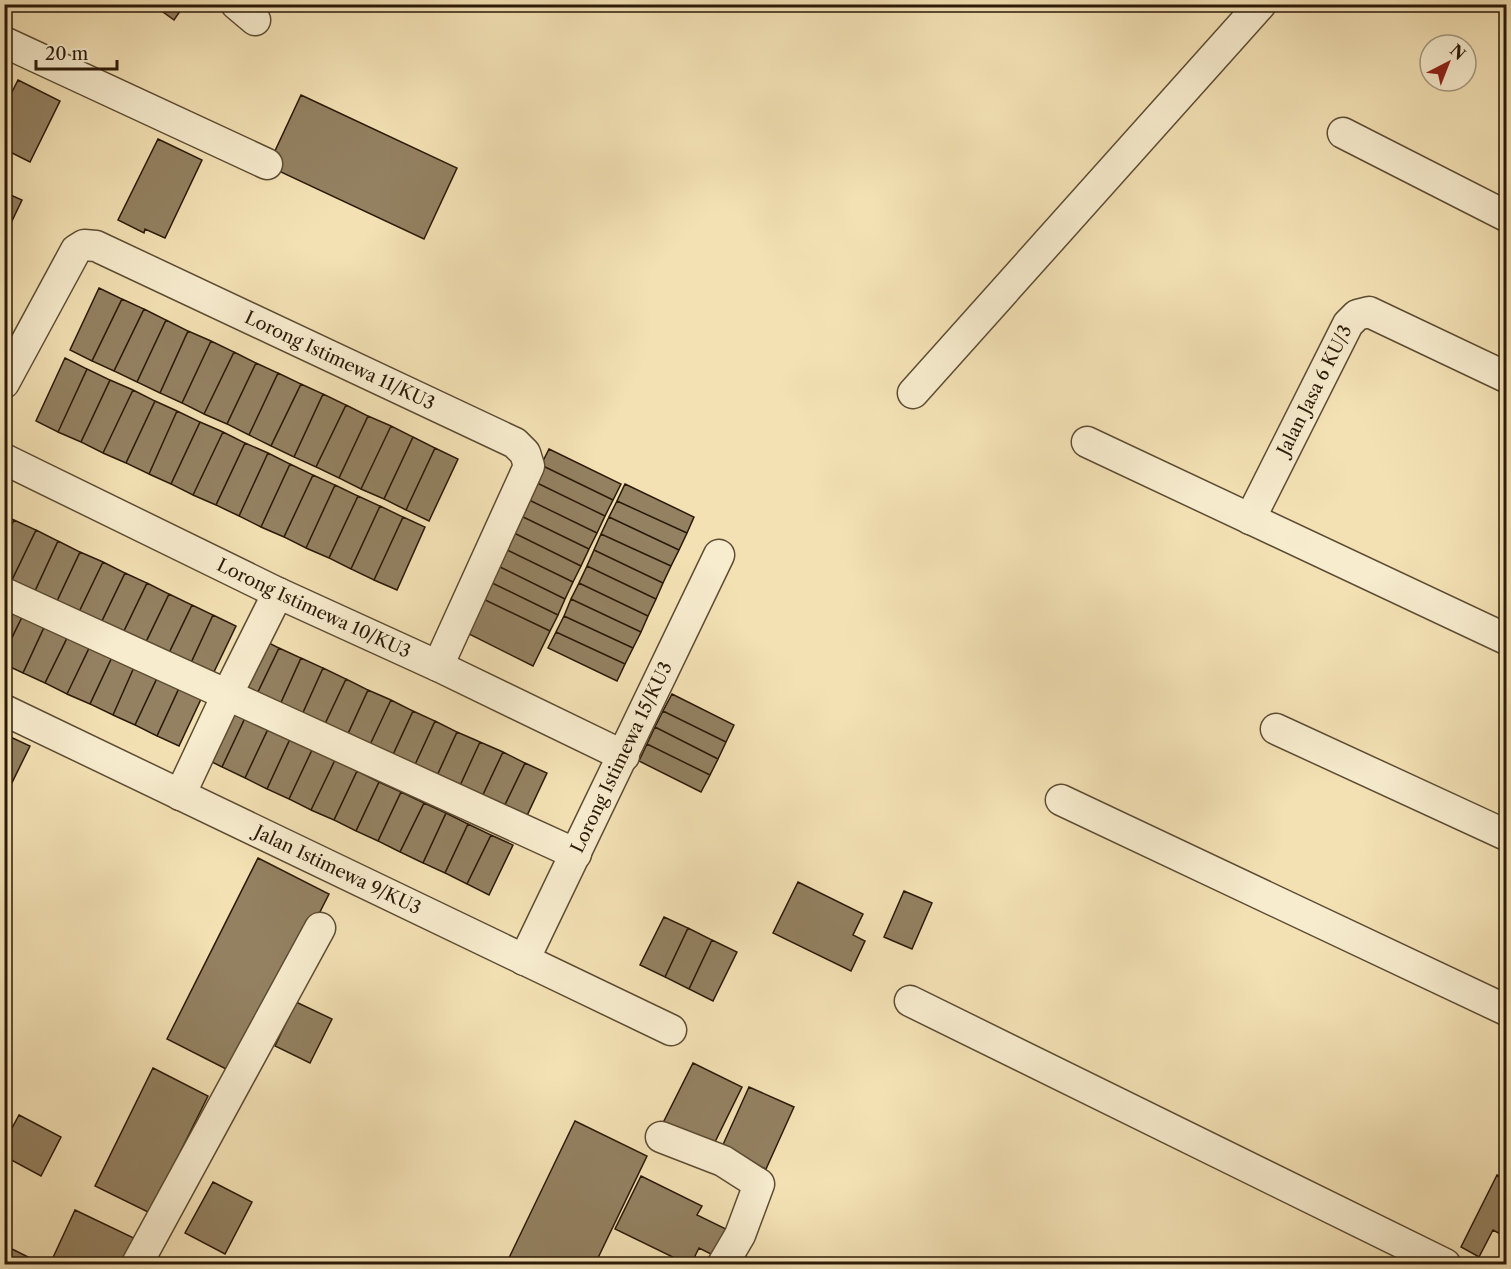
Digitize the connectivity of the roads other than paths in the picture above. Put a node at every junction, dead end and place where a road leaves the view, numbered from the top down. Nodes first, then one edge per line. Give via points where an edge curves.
1 (1261, 4) edge
2 (4, 42) edge
3 (1343, 134) dead end
4 (267, 164) dead end
5 (1506, 216) edge
6 (1506, 377) edge
7 (4, 383) edge
8 (913, 393) dead end
9 (1088, 442) dead end
10 (4, 459) edge
11 (1250, 519) junction
12 (719, 555) dead end
13 (4, 593) edge
14 (278, 593) junction
15 (1506, 639) edge
16 (438, 666) junction
17 (227, 695) junction
18 (4, 710) edge
19 (1276, 729) dead end
20 (624, 756) junction
21 (180, 795) junction
22 (1061, 800) dead end
23 (1506, 835) edge
24 (576, 854) junction
25 (320, 928) dead end
26 (524, 960) junction
27 (909, 1001) dead end
28 (1506, 1010) edge
29 (671, 1030) dead end
30 (661, 1137) dead end
31 (137, 1264) edge
32 (723, 1264) edge
33 (1445, 1264) edge

1 - 8 street
2 - 4 street
3 - 5 street
6 - 11 street, Jalan Jasa 6 KU/3 via 1369,312 1357,315 1348,324
7 - 16 street, Lorong Istimewa 11/KU3 via 76,250 90,245 515,443 530,466
9 - 11 street
10 - 14 street, Lorong Istimewa 10/KU3
11 - 15 street
12 - 20 street, Lorong Istimewa 15/KU3
13 - 17 street
14 - 16 street, Lorong Istimewa 10/KU3
14 - 17 street
16 - 20 street, Lorong Istimewa 10/KU3
17 - 21 street
17 - 24 street
18 - 21 street, Jalan Istimewa 9/KU3
19 - 23 street
20 - 24 street, Lorong Istimewa 15/KU3
21 - 26 street, Jalan Istimewa 9/KU3
22 - 28 street
24 - 26 street, Lorong Istimewa 15/KU3
25 - 31 street
26 - 29 street, Jalan Istimewa 9/KU3
27 - 33 street
30 - 32 street via 723,1161 759,1184 740,1235

